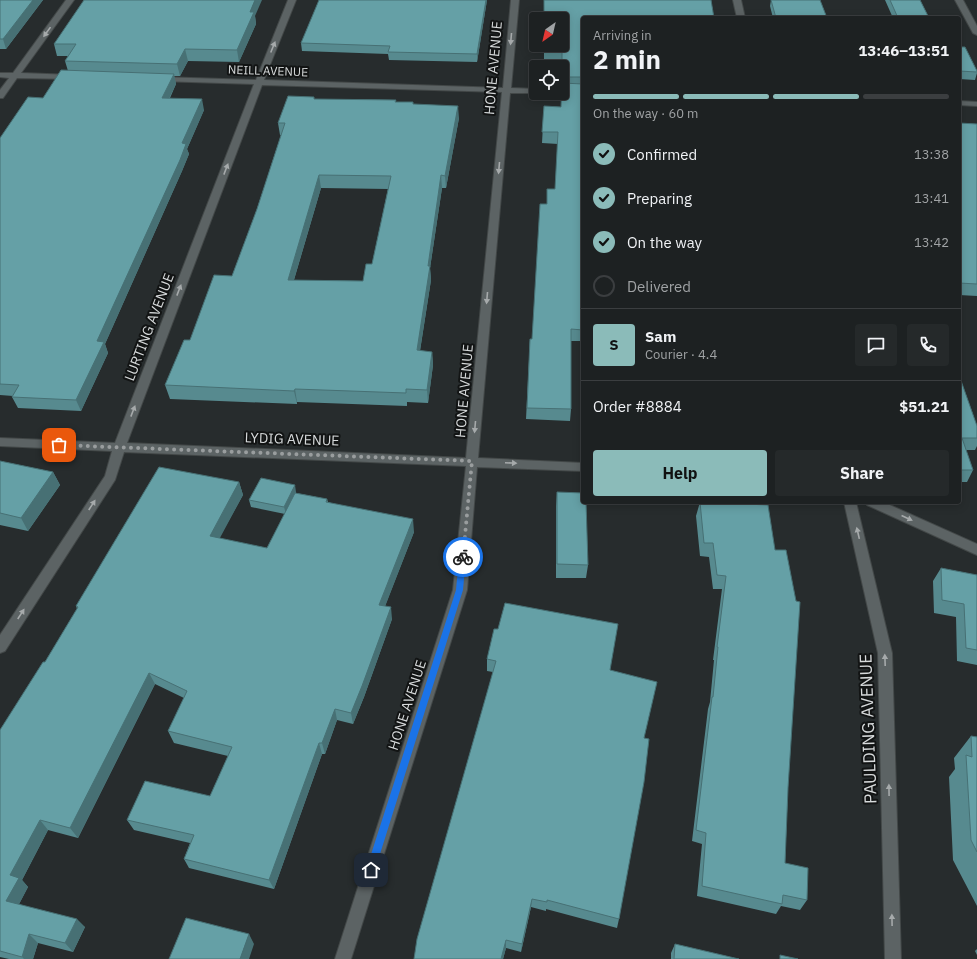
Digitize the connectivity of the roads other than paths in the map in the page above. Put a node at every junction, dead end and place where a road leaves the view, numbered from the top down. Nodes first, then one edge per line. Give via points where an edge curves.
1 (70, 0) edge
2 (292, 0) edge
3 (515, 0) edge
4 (737, 0) edge
5 (959, 0) edge
6 (741, 16) edge
7 (977, 33) edge
8 (0, 75) edge
9 (16, 75) junction
10 (78, 77) edge
11 (149, 79) edge
12 (259, 82) junction
13 (506, 90) junction
14 (529, 91) edge
15 (0, 96) edge
16 (961, 103) edge
17 (977, 104) edge
18 (0, 442) edge
19 (119, 448) junction
20 (472, 461) junction
21 (581, 467) edge
22 (850, 504) edge
23 (875, 504) edge
24 (977, 550) edge
25 (0, 647) edge
26 (343, 959) edge
27 (893, 959) edge

1 -> 9 street
12 -> 2 street, LURTING AVENUE
3 -> 13 street, HONE AVENUE
4 - 6 street
5 - 7 street
8 - 9 street
9 - 10 street
9 - 15 street
11 - 12 street, NEILL AVENUE
12 - 13 street, NEILL AVENUE
19 -> 12 street, LURTING AVENUE
13 - 14 street, NEILL AVENUE
13 -> 20 street, HONE AVENUE
16 - 17 street
18 - 19 street, LYDIG AVENUE
19 - 20 street, LYDIG AVENUE
25 -> 19 street, LURTING AVENUE via 111,477
20 -> 21 street, LYDIG AVENUE
20 - 26 street, HONE AVENUE via 460,590
27 -> 22 street, PAULDING AVENUE via 885,654
23 -> 24 street

